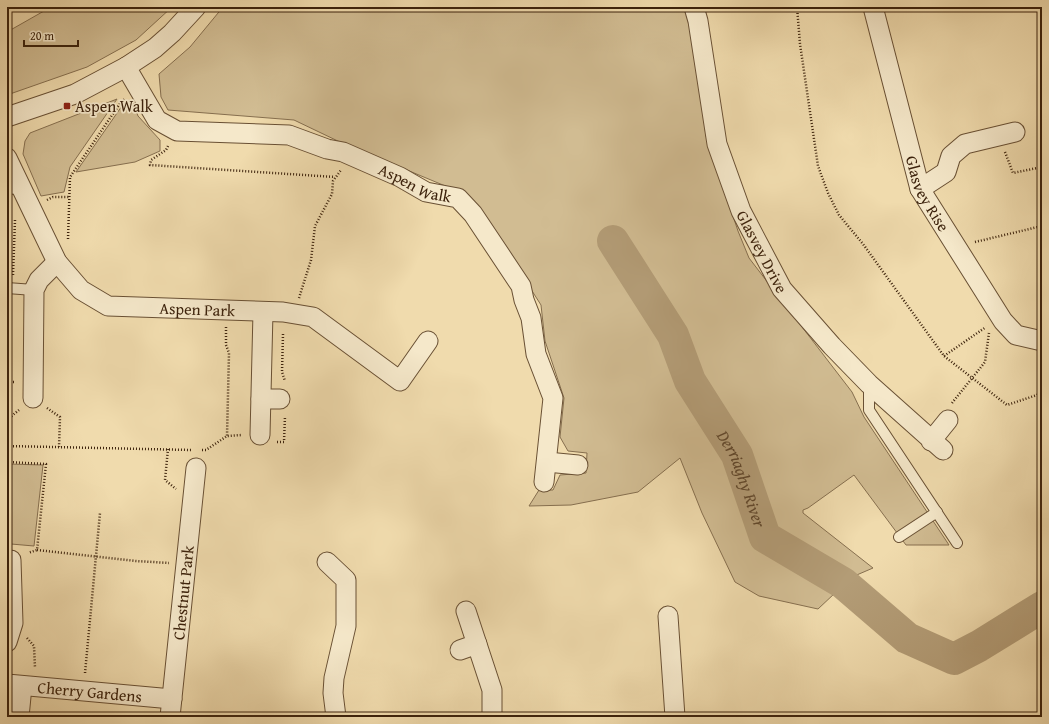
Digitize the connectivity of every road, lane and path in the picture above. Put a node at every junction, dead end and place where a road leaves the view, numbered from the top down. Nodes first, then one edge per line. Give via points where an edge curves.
1 (196, 7) edge
2 (694, 7) edge
3 (797, 7) edge
4 (873, 7) edge
5 (126, 67) junction
6 (128, 97) dead end
7 (7, 117) edge
8 (1007, 134) joint
9 (171, 140) dead end
10 (351, 157) junction
11 (7, 158) edge
12 (1042, 167) edge
13 (335, 177) junction
14 (14, 188) edge
15 (920, 189) junction
16 (16, 218) dead end
17 (1042, 226) edge
18 (68, 238) dead end
19 (957, 247) junction
20 (57, 262) junction
21 (10, 289) edge
22 (34, 290) junction
23 (226, 310) junction
24 (263, 312) junction
25 (289, 313) junction
26 (428, 341) dead end
27 (1042, 341) edge
28 (944, 356) junction
29 (973, 378) junction
30 (869, 384) junction
31 (1042, 389) edge
32 (33, 398) junction
33 (261, 399) junction
34 (284, 399) junction
35 (954, 400) dead end
36 (948, 420) dead end
37 (260, 435) junction
38 (227, 436) junction
39 (7, 447) edge
40 (59, 447) junction
41 (168, 449) junction
42 (7, 462) edge
43 (547, 462) junction
44 (578, 465) dead end
45 (196, 468) dead end
46 (544, 482) dead end
47 (192, 503) junction
48 (937, 512) junction
49 (100, 513) dead end
50 (7, 518) edge
51 (899, 537) dead end
52 (957, 543) dead end
53 (37, 550) junction
54 (96, 557) junction
55 (11, 560) junction
56 (327, 562) dead end
57 (186, 564) junction
58 (466, 611) dead end
59 (668, 616) dead end
60 (12, 623) junction
61 (7, 642) edge
62 (21, 686) edge
63 (83, 691) junction
64 (171, 708) edge
65 (19, 717) edge
66 (336, 717) edge
67 (492, 717) edge
68 (675, 717) edge

1 - 5 street via 155,48
2 - 30 street, Glasvey Drive via 717,144 741,211 782,289
3 - 28 path via 818,166 828,194 839,215
4 - 15 street, Glasvey Rise
5 - 7 street via 75,94
5 - 10 street, Aspen Walk via 157,120 177,130 289,135 343,152
6 - 18 path via 121,102 70,177
8 - 12 path via 1013,173
8 - 15 street via 965,144 951,156 946,172
9 - 13 path via 166,150 151,160 150,165
10 - 13 path
10 - 43 street, Aspen Walk via 400,177 426,192 458,198 473,214 521,286 531,318 536,354 553,398
11 - 14 street, Aspen Park
13 - 25 path via 332,194 315,226 311,260
14 - 20 street, Aspen Park
15 - 19 street, Glasvey Rise
16 - 21 path
17 - 19 path
19 - 27 street, Glasvey Rise via 1003,320 1016,335
20 - 22 street via 39,280
20 - 23 street, Aspen Park via 81,290 108,306
21 - 22 lane
22 - 32 street
23 - 24 street, Aspen Park
23 - 38 path via 226,345 229,353
24 - 25 street, Aspen Park
24 - 33 street
25 - 26 street, Aspen Park via 313,317 400,381
25 - 34 path via 282,372
28 - 29 path
28 - 29 path via 990,325 985,362
29 - 31 path via 1007,405 1037,395
29 - 35 path
30 - 36 street, Glasvey Drive via 937,445
30 - 48 lane via 870,410
32 - 39 path via 9,418
32 - 40 path via 60,417
33 - 34 street
33 - 37 street
34 - 37 path via 284,442 268,441
37 - 38 path
38 - 41 path via 206,450
39 - 40 path
40 - 41 path
41 - 47 path via 165,480
42 - 53 path via 46,464
43 - 44 street
43 - 46 street, Aspen Walk
45 - 47 street, Chestnut Park
47 - 57 street, Chestnut Park
48 - 51 lane
48 - 52 lane
49 - 54 path
50 - 55 path via 8,550
53 - 54 path
53 - 55 path
54 - 57 path
54 - 63 path
55 - 60 street
56 - 66 street via 346,580 346,626 334,678
57 - 64 street, Chestnut Park
58 - 67 street via 469,647 492,690
59 - 68 street
60 - 61 street
60 - 62 path via 34,646
62 - 63 street, Cherry Gardens
62 - 65 street
63 - 64 street, Cherry Gardens

